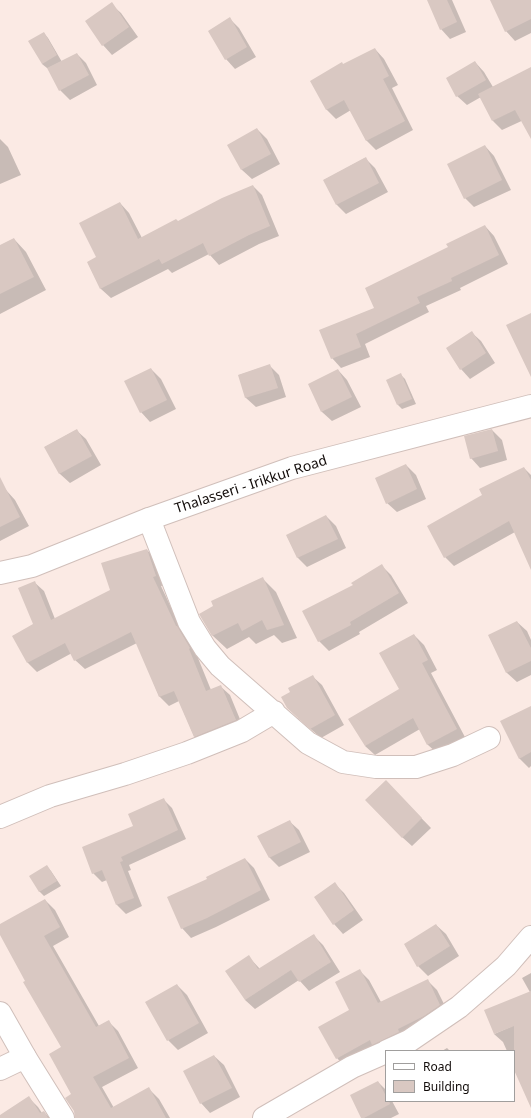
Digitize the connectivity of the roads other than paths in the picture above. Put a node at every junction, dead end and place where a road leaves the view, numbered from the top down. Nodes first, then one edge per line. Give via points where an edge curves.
1 (531, 406) edge
2 (149, 519) junction
3 (0, 573) edge
4 (274, 712) junction
5 (489, 738) dead end
6 (0, 817) edge
7 (531, 937) edge
8 (0, 1013) edge
9 (389, 1050) edge
10 (385, 1052) edge
11 (25, 1057) junction
12 (0, 1069) edge
13 (63, 1118) edge
14 (264, 1118) edge

1 - 2 street, Thalasseri - Irikkur Road via 292,468
2 - 3 street, Thalasseri - Irikkur Road via 32,566
2 - 4 street via 190,622 204,648 220,666
4 - 5 street via 308,743 343,762 376,767 416,767 453,755
4 - 6 street via 242,731 187,753 50,796
7 - 9 street via 506,966 459,1007 409,1041
8 - 11 street
10 - 14 street via 352,1067
11 - 12 street
11 - 13 street

